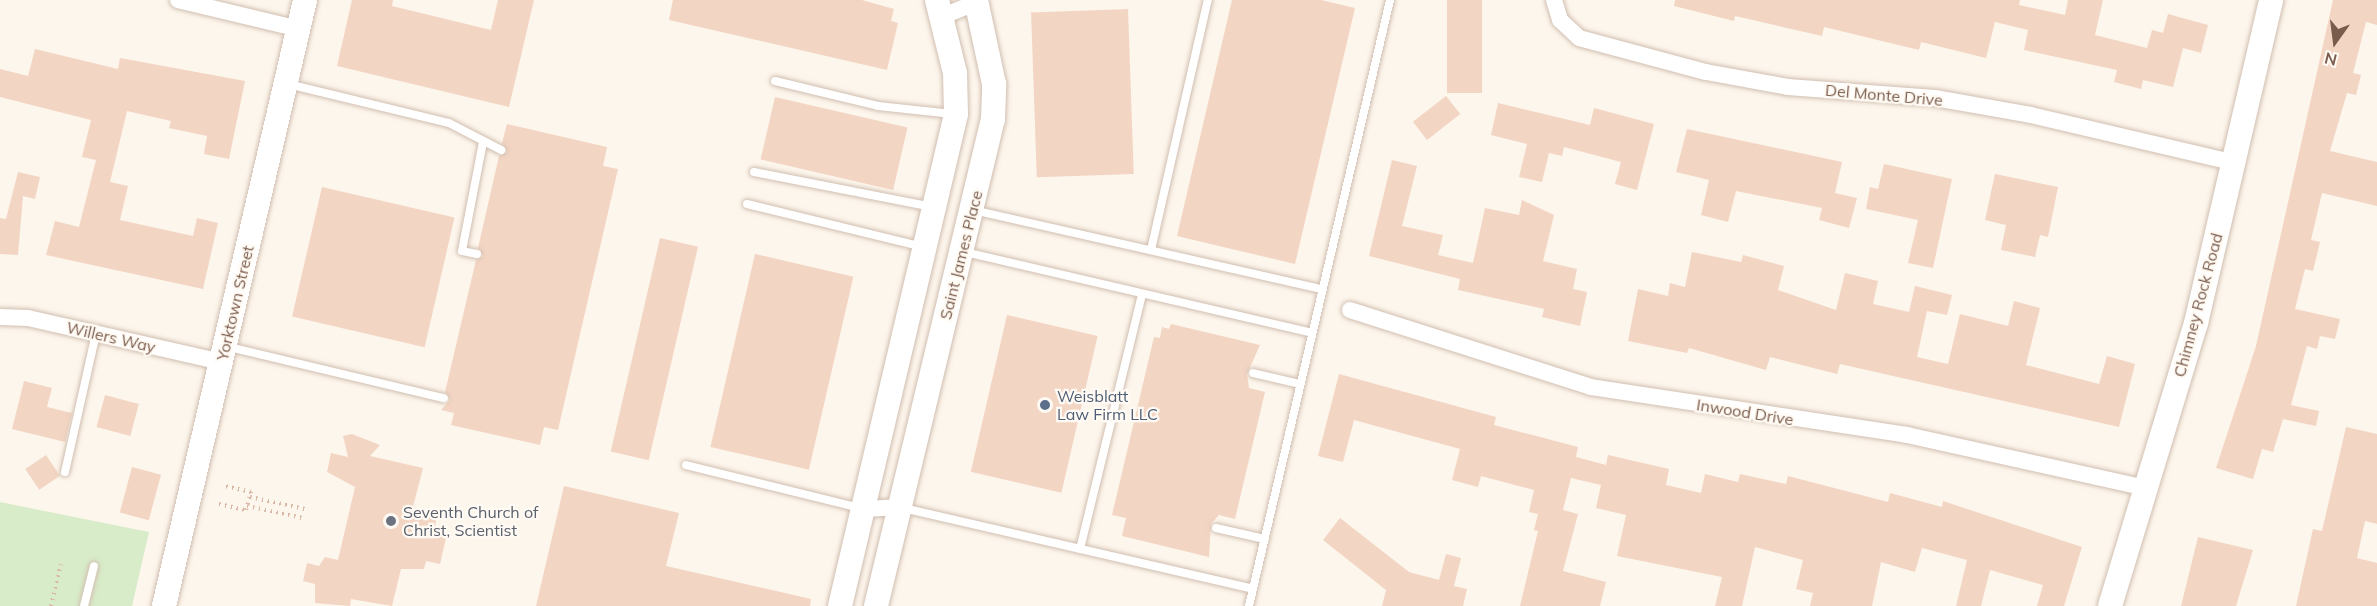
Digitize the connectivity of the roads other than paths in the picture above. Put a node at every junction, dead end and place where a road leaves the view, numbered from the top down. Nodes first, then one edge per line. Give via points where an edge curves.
1 (178, 0) edge
2 (305, 0) edge
3 (1208, 0) edge
4 (1390, 0) edge
5 (1554, 0) edge
6 (2271, 0) edge
7 (978, 1) edge
8 (940, 8) edge
9 (299, 29) junction
10 (775, 81) dead end
11 (286, 84) junction
12 (956, 114) junction
13 (483, 142) junction
14 (501, 150) dead end
15 (2235, 163) junction
16 (754, 172) dead end
17 (747, 204) dead end
18 (936, 207) junction
19 (972, 209) junction
20 (926, 248) junction
21 (1151, 250) junction
22 (961, 251) junction
23 (477, 254) dead end
24 (1322, 289) junction
25 (1142, 294) junction
26 (1350, 310) dead end
27 (0, 316) edge
28 (96, 333) junction
29 (1312, 333) junction
30 (223, 354) junction
31 (1253, 373) dead end
32 (1300, 384) junction
33 (444, 398) dead end
34 (686, 465) dead end
35 (65, 472) dead end
36 (2147, 488) junction
37 (900, 507) junction
38 (864, 509) junction
39 (1216, 528) dead end
40 (1265, 539) junction
41 (1080, 549) junction
42 (94, 566) dead end
43 (1253, 589) junction
44 (84, 606) edge
45 (164, 606) edge
46 (840, 606) edge
47 (876, 606) edge
48 (1249, 606) edge
49 (2110, 606) edge

1 - 9 street
2 - 9 street, Yorktown Street
3 - 21 lane
4 - 24 lane
5 - 15 street, Del Monte Drive via 1560,20 1579,38 1706,72 1788,87 1935,98 2031,114
6 - 15 street, Chimney Rock Road
7 - 8 street, Saint James Place
7 - 19 street, Saint James Place via 994,84 993,120
8 - 12 street, Saint James Place via 956,73
9 - 11 street, Yorktown Street
10 - 12 lane via 912,112
11 - 13 lane via 449,123
11 - 30 street, Yorktown Street
12 - 18 street, Saint James Place
13 - 14 lane
13 - 23 lane via 462,251
15 - 36 street, Chimney Rock Road
16 - 18 lane
17 - 20 lane
18 - 20 street, Saint James Place
19 - 21 lane
19 - 22 street, Saint James Place
20 - 38 street, Saint James Place
21 - 24 lane
22 - 25 lane
22 - 37 street, Saint James Place
24 - 29 lane
25 - 29 lane
25 - 41 lane
26 - 36 street, Inwood Drive via 1591,387 1907,435
27 - 28 street, Willers Way
28 - 30 street, Willers Way
28 - 35 lane
29 - 32 lane
30 - 33 lane
30 - 45 street, Yorktown Street
31 - 32 lane
32 - 40 lane
34 - 38 lane
36 - 49 street, Chimney Rock Road
37 - 38 street
37 - 41 lane
37 - 47 street, Saint James Place
38 - 46 street, Saint James Place
39 - 40 lane
40 - 43 lane
41 - 43 lane
42 - 44 lane
43 - 48 lane

